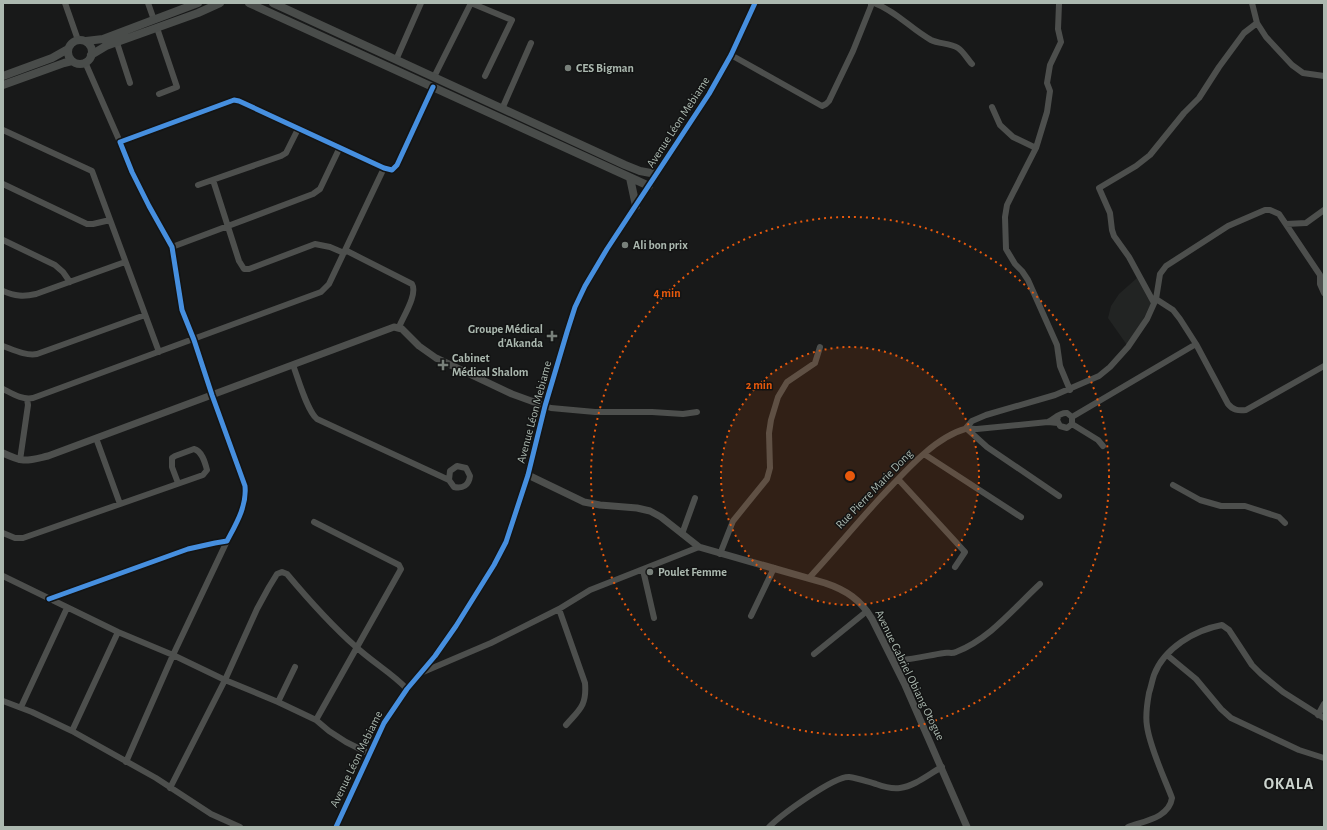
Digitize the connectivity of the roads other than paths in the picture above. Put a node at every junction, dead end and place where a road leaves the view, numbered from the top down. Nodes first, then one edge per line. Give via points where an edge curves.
1 (65, 3) edge
2 (148, 3) edge
3 (198, 3) edge
4 (220, 3) edge
5 (249, 3) edge
6 (273, 3) edge
7 (421, 3) edge
8 (471, 3) edge
9 (755, 3) edge
10 (872, 3) edge
11 (1252, 3) edge
12 (1059, 4) edge
13 (154, 20) junction
14 (1257, 23) junction
15 (157, 28) junction
16 (82, 40) junction
17 (117, 42) junction
18 (531, 42) dead end
19 (68, 49) junction
20 (91, 55) junction
21 (732, 55) junction
22 (396, 60) junction
23 (72, 61) junction
24 (85, 62) junction
25 (972, 64) dead end
26 (3, 76) edge
27 (485, 76) dead end
28 (1324, 76) edge
29 (434, 78) junction
30 (130, 83) dead end
31 (3, 85) edge
32 (433, 87) junction
33 (159, 94) dead end
34 (992, 107) dead end
35 (502, 109) junction
36 (298, 129) junction
37 (3, 130) edge
38 (120, 142) junction
39 (340, 147) junction
40 (1036, 148) junction
41 (384, 168) junction
42 (656, 174) junction
43 (630, 178) junction
44 (213, 180) junction
45 (3, 184) edge
46 (198, 185) dead end
47 (649, 186) junction
48 (636, 206) junction
49 (1324, 210) edge
50 (110, 220) junction
51 (1286, 224) junction
52 (228, 226) junction
53 (3, 240) edge
54 (172, 247) junction
55 (344, 252) junction
56 (125, 262) junction
57 (1323, 274) edge
58 (70, 282) junction
59 (3, 291) edge
60 (1324, 293) edge
61 (1155, 301) junction
62 (145, 315) junction
63 (399, 328) junction
64 (194, 340) junction
65 (1196, 344) junction
66 (3, 346) edge
67 (820, 347) dead end
68 (159, 352) junction
69 (293, 365) junction
70 (1324, 366) edge
71 (3, 389) edge
72 (1070, 390) junction
73 (212, 395) junction
74 (27, 399) junction
75 (545, 406) junction
76 (697, 412) dead end
77 (1058, 420) junction
78 (1072, 420) junction
79 (966, 428) junction
80 (96, 438) junction
81 (1102, 446) dead end
82 (3, 453) edge
83 (924, 454) junction
84 (20, 460) junction
85 (528, 475) junction
86 (898, 479) junction
87 (449, 480) dead end
88 (178, 484) junction
89 (1173, 485) dead end
90 (1059, 496) dead end
91 (695, 498) dead end
92 (120, 504) junction
93 (1021, 517) dead end
94 (314, 522) dead end
95 (1285, 523) dead end
96 (3, 533) edge
97 (682, 534) junction
98 (227, 541) junction
99 (699, 547) junction
100 (720, 554) junction
101 (955, 567) dead end
102 (774, 568) junction
103 (643, 570) junction
104 (3, 576) edge
105 (809, 578) junction
106 (1040, 584) dead end
107 (49, 599) junction
108 (67, 608) junction
109 (559, 610) junction
110 (867, 611) junction
111 (750, 616) dead end
112 (654, 618) dead end
113 (118, 632) junction
114 (356, 647) junction
115 (814, 654) dead end
116 (173, 655) junction
117 (1167, 655) junction
118 (891, 656) junction
119 (296, 667) dead end
120 (423, 672) junction
121 (225, 680) junction
122 (407, 689) junction
123 (3, 701) edge
124 (278, 702) junction
125 (1324, 704) edge
126 (21, 707) junction
127 (1318, 716) junction
128 (1324, 718) edge
129 (316, 720) junction
130 (566, 725) dead end
131 (72, 731) junction
132 (370, 754) junction
133 (1324, 758) edge
134 (126, 762) junction
135 (942, 767) junction
136 (170, 788) junction
137 (240, 827) edge
138 (336, 827) edge
139 (769, 827) edge
140 (967, 827) edge
141 (1128, 827) edge

1 - 16 street
2 - 13 street
3 - 13 main road
4 - 15 main road
5 - 32 main road
6 - 22 main road
7 - 22 street
8 - 27 street via 512,20
8 - 29 street
9 - 21 street, Avenue Léon Mebiame
10 - 21 street via 829,101 822,106
10 - 25 street via 883,6 930,39 958,48
11 - 14 street
12 - 40 street via 1058,28 1061,42 1050,65 1047,112
13 - 16 main road via 103,38
14 - 28 street via 1266,37 1292,65 1303,73
14 - 61 street via 1244,33 1202,93 1150,155 1099,188 1110,213 1114,236
15 - 17 main road
15 - 33 street via 177,87
16 - 19 main road via 71,43
16 - 20 main road via 91,47
17 - 20 main road
17 - 30 street
18 - 35 street
19 - 23 main road via 68,56
19 - 26 main road via 52,58
20 - 24 main road
21 - 42 street, Avenue Léon Mebiame
22 - 29 main road
23 - 24 main road via 79,64
23 - 31 main road
24 - 38 street
29 - 35 main road
32 - 41 street via 397,165 392,170
32 - 43 main road
34 - 40 street via 1000,125 1013,136
35 - 42 main road via 625,165
36 - 38 street via 234,100
36 - 39 street
36 - 44 street via 282,156
37 - 50 street via 92,171
38 - 54 street via 132,172
39 - 41 street
39 - 52 street via 320,189 316,192
40 - 72 street via 1007,205 1004,231 1006,249 1028,280 1057,344 1060,366
41 - 55 street
42 - 47 street, Avenue Léon Mebiame
43 - 47 main road
43 - 48 main road
44 - 46 street
44 - 52 street
45 - 50 street via 87,224
47 - 48 street, Avenue Léon Mebiame
48 - 75 street, Avenue Léon Mebiame via 585,286 566,332
49 - 51 street via 1306,223
50 - 56 street
51 - 57 street
51 - 61 street, Rue Pierre Marie Dong via 1278,214 1270,210 1228,226 1166,266 1160,274
52 - 54 street
52 - 55 street via 239,261 246,270 315,244 330,246
53 - 58 street via 55,264
54 - 64 street via 180,302
55 - 63 street via 412,284 414,294
55 - 64 street via 329,284 321,292
56 - 58 street
56 - 62 street
57 - 60 street via 1320,284
58 - 59 street via 24,296
61 - 65 street via 1173,310
61 - 72 street, Rue Pierre Marie Dong via 1143,325 1110,367 1099,376
62 - 66 street via 37,354 25,354
62 - 68 street
63 - 69 street via 394,327
63 - 75 street via 436,358 512,394
64 - 68 street
64 - 73 street
65 - 70 street via 1228,404 1231,408 1241,411
65 - 78 street
67 - 100 street via 815,363 787,382 778,397 769,433 770,468 767,480 733,522
68 - 74 street
69 - 73 street
69 - 87 street via 311,413 317,419
71 - 74 street
72 - 79 street, Rue Pierre Marie Dong via 972,421
73 - 80 street
73 - 98 street via 246,493 245,501
74 - 84 street
75 - 76 street via 595,412
75 - 85 street, Avenue Léon Mebiame
77 - 78 street via 1064,412
77 - 78 street via 1063,428 1070,426
77 - 79 street via 977,430
78 - 81 street
79 - 83 street, Rue Pierre Marie Dong
79 - 90 street via 1005,460
80 - 84 street via 48,456 29,461
80 - 92 street
82 - 84 street
83 - 86 street, Rue Pierre Marie Dong
83 - 93 street
85 - 97 street, Avenue Gabriel Obiang Otogue via 584,502 650,511
85 - 120 street, Avenue Léon Mebiame via 506,542 494,565 456,626
86 - 101 street via 965,552
86 - 105 street, Rue Pierre Marie Dong via 844,536
88 - 88 street via 203,475 207,470 197,450 172,458 172,467
88 - 92 street
89 - 95 street via 1200,500 1221,506 1245,506 1279,517
91 - 97 street
92 - 96 street via 23,538
94 - 114 street via 399,565 400,571
97 - 99 street, Avenue Gabriel Obiang Otogue
98 - 107 street via 188,549
98 - 116 street
99 - 100 street, Avenue Gabriel Obiang Otogue
99 - 103 street
100 - 102 street, Avenue Gabriel Obiang Otogue
102 - 105 street, Avenue Gabriel Obiang Otogue
102 - 111 street
103 - 109 street via 590,590
103 - 112 street
104 - 107 street
105 - 110 street, Avenue Gabriel Obiang Otogue via 848,593
106 - 118 street via 987,634 954,654 946,652 901,660 894,654
107 - 108 street
108 - 113 street
108 - 126 street
109 - 120 street via 491,644
109 - 130 street via 585,684 586,694 583,704
110 - 115 street
110 - 118 street, Avenue Gabriel Obiang Otogue
113 - 116 street
113 - 131 street
114 - 121 street via 282,572 276,574 260,603
114 - 122 street
114 - 129 street
116 - 121 street
116 - 134 street
117 - 127 street via 1195,634 1222,625 1229,630 1261,674
117 - 133 street via 1196,679 1221,710 1231,718 1299,750
117 - 141 street via 1154,675 1147,702 1146,725 1172,798 1171,805 1167,811
118 - 135 street, Avenue Gabriel Obiang Otogue
119 - 124 street
120 - 122 street, Avenue Léon Mebiame
121 - 124 street
121 - 136 street
122 - 132 street, Avenue Léon Mebiame via 384,723
123 - 126 street
124 - 129 street
125 - 127 street
126 - 131 street
127 - 128 street
129 - 132 street via 328,731
131 - 134 street
132 - 138 street, Avenue Léon Mebiame
134 - 136 street
135 - 139 street via 901,788 842,778 790,809
135 - 140 street, Avenue Gabriel Obiang Otogue
136 - 137 street via 211,814

